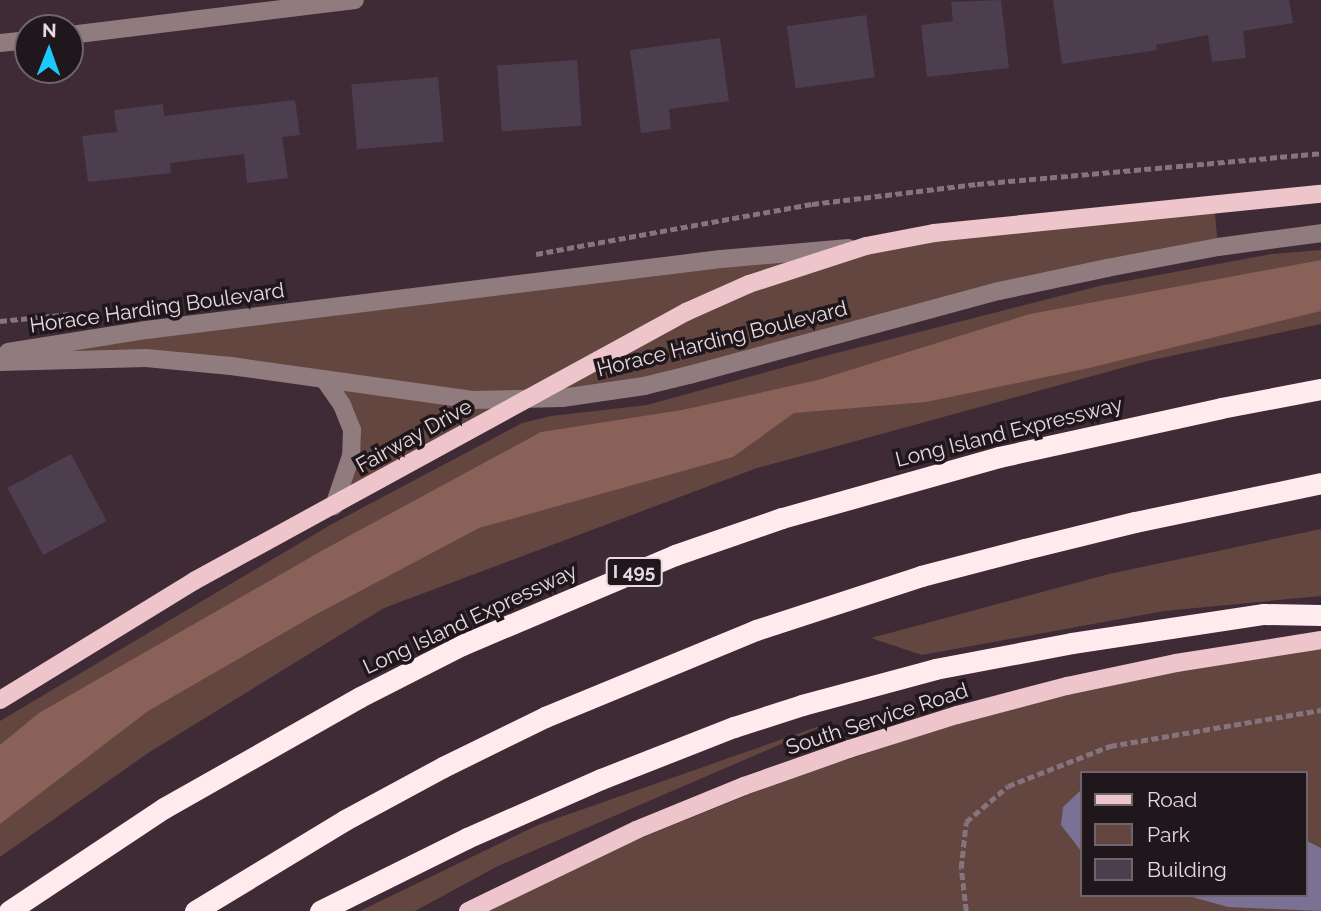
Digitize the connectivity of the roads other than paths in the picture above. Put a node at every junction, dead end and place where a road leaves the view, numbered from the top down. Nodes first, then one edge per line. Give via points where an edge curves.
1 (355, 0) edge
2 (84, 33) edge
3 (1321, 194) edge
4 (1321, 233) edge
5 (866, 246) junction
6 (0, 354) edge
7 (0, 362) edge
8 (324, 379) junction
9 (1321, 389) edge
10 (525, 401) junction
11 (1321, 483) edge
12 (334, 506) junction
13 (1321, 615) edge
14 (1321, 640) edge
15 (0, 700) edge
16 (9, 911) edge
17 (195, 911) edge
18 (320, 911) edge
19 (468, 911) edge

1 - 2 street
3 - 5 main road, Horace Harding Boulevard via 1013,223
4 - 10 street, Horace Harding Boulevard via 1107,268 999,291 644,386
5 - 6 street, Horace Harding Boulevard via 159,328
5 - 10 main road, Fairway Drive via 718,297
7 - 8 street, Horace Harding Boulevard via 145,358
8 - 10 street, Horace Harding Boulevard via 473,400
8 - 12 street via 352,430 351,456
9 - 16 highway, Long Island Expressway / I 495 via 999,457 782,518 651,565 462,645 311,724 164,808
10 - 12 main road, Fairway Drive
11 - 17 highway via 1135,522 921,576 756,630 557,712 443,767
12 - 15 main road, Fairway Drive via 194,581
13 - 18 highway via 1264,614 1072,643 935,669 802,705 601,779 467,838
14 - 19 main road, South Service Road via 1067,686 885,738 744,786 636,830

